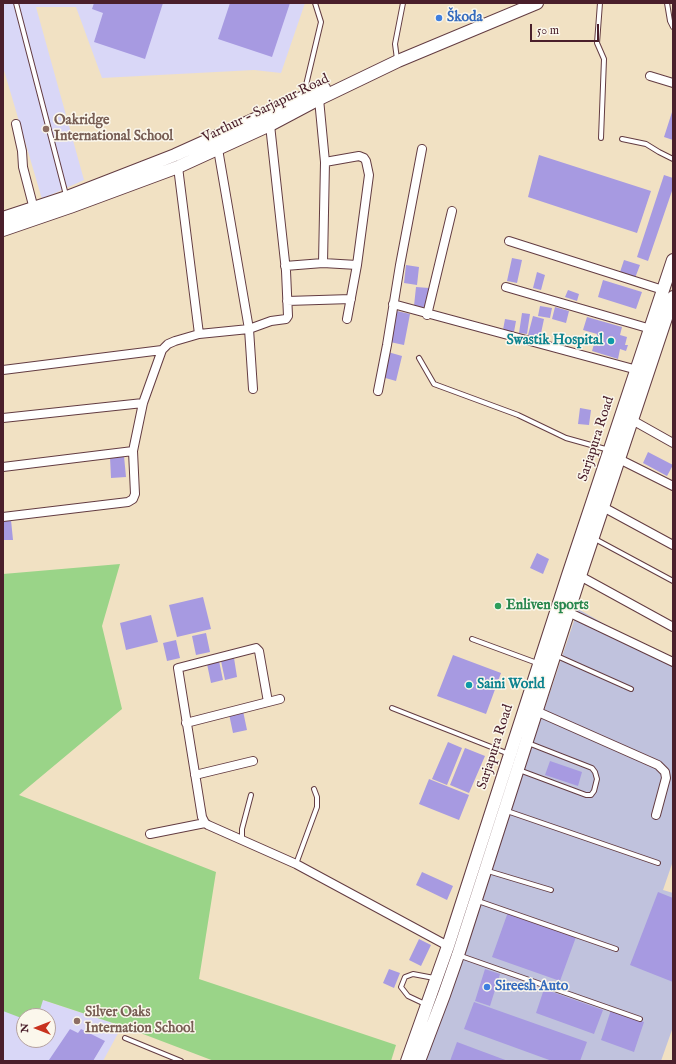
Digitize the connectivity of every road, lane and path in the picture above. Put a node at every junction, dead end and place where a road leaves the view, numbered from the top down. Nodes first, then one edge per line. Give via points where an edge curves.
1 (16, 3) edge
2 (315, 3) edge
3 (403, 3) edge
4 (521, 3) edge
5 (537, 3) edge
6 (600, 3) edge
7 (667, 3) edge
8 (673, 27) edge
9 (397, 59) junction
10 (650, 76) dead end
11 (673, 83) edge
12 (319, 99) junction
13 (307, 101) junction
14 (16, 124) dead end
15 (270, 125) junction
16 (602, 138) dead end
17 (622, 139) dead end
18 (218, 149) junction
19 (422, 149) dead end
20 (673, 159) edge
21 (325, 162) junction
22 (178, 167) junction
23 (69, 202) junction
24 (452, 211) dead end
25 (35, 214) junction
26 (3, 218) edge
27 (3, 230) edge
28 (509, 241) dead end
29 (673, 260) edge
30 (323, 264) junction
31 (357, 265) junction
32 (285, 266) junction
33 (506, 287) dead end
34 (668, 294) edge
35 (351, 299) junction
36 (288, 301) junction
37 (393, 304) junction
38 (427, 315) junction
39 (347, 319) dead end
40 (249, 329) junction
41 (651, 329) junction
42 (200, 334) junction
43 (162, 350) junction
44 (419, 358) dead end
45 (3, 370) edge
46 (642, 371) junction
47 (253, 389) dead end
48 (378, 391) dead end
49 (143, 403) junction
50 (3, 418) edge
51 (632, 420) junction
52 (673, 443) edge
53 (610, 450) junction
54 (133, 451) junction
55 (619, 459) junction
56 (3, 467) edge
57 (673, 486) edge
58 (603, 507) junction
59 (3, 517) edge
60 (592, 538) junction
61 (673, 545) edge
62 (580, 576) junction
63 (673, 580) edge
64 (568, 612) junction
65 (673, 627) edge
66 (472, 639) dead end
67 (554, 655) junction
68 (673, 662) edge
69 (539, 663) junction
70 (631, 690) dead end
71 (280, 699) dead end
72 (268, 702) junction
73 (392, 708) dead end
74 (536, 711) junction
75 (186, 723) junction
76 (520, 741) junction
77 (510, 755) junction
78 (253, 761) dead end
79 (517, 770) junction
80 (195, 775) junction
81 (314, 789) dead end
82 (251, 795) dead end
83 (504, 811) junction
84 (656, 815) dead end
85 (205, 823) junction
86 (150, 834) dead end
87 (242, 840) junction
88 (658, 863) dead end
89 (296, 864) junction
90 (485, 870) junction
91 (552, 890) dead end
92 (475, 901) junction
93 (448, 946) junction
94 (616, 949) dead end
95 (458, 955) junction
96 (434, 984) junction
97 (444, 995) junction
98 (427, 1005) junction
99 (640, 1019) dead end
100 (125, 1038) dead end
101 (181, 1061) edge
102 (407, 1061) edge
103 (419, 1061) edge

1 - 23 lane
2 - 13 lane via 321,22 306,85
3 - 9 lane via 395,40
4 - 9 main road, Varthur - Sarjapur Road
5 - 9 main road, Varthur - Sarjapur Road
6 - 16 lane via 597,42 604,59
7 - 8 lane
9 - 12 main road, Varthur - Sarjapur Road
9 - 13 main road, Varthur - Sarjapur Road
10 - 11 street
12 - 13 main road, Varthur - Sarjapur Road
12 - 21 street
13 - 15 main road, Varthur - Sarjapur Road
13 - 23 main road, Varthur - Sarjapur Road
14 - 25 street via 22,151 22,167
15 - 18 main road, Varthur - Sarjapur Road
15 - 32 street
17 - 20 lane via 646,144
18 - 22 main road, Varthur - Sarjapur Road
18 - 40 street
19 - 37 street
21 - 30 street
21 - 31 street via 359,156 368,164 369,175
22 - 23 main road, Varthur - Sarjapur Road
22 - 42 street
23 - 25 main road, Varthur - Sarjapur Road
24 - 38 street
25 - 26 main road, Varthur - Sarjapur Road
25 - 27 main road, Varthur - Sarjapur Road
28 - 34 street
29 - 34 main road, Sarjapura Road
30 - 31 street
30 - 32 street
31 - 35 street
32 - 36 street
33 - 41 street
34 - 41 main road, Sarjapura Road
34 - 46 main road, Sarjapura Road
35 - 36 street
35 - 39 street
36 - 40 street via 286,319 271,320
37 - 38 street
37 - 48 street
38 - 46 street
40 - 42 street
40 - 47 street
41 - 46 main road, Sarjapura Road
42 - 43 street via 175,340
43 - 45 street
43 - 49 street
44 - 53 lane via 434,384 518,415 566,438
46 - 51 main road, Sarjapura Road
46 - 53 main road, Sarjapura Road
49 - 50 street
49 - 54 street
51 - 52 street
51 - 55 main road, Sarjapura Road
53 - 69 main road, Sarjapura Road
54 - 56 street
54 - 59 street via 135,494 128,502
55 - 57 street
55 - 58 main road, Sarjapura Road
58 - 60 main road, Sarjapura Road
58 - 61 street
60 - 62 main road, Sarjapura Road
60 - 63 lane
62 - 64 main road, Sarjapura Road
62 - 65 street
64 - 67 main road, Sarjapura Road
64 - 68 street
66 - 69 lane
67 - 70 lane
67 - 74 main road, Sarjapura Road
69 - 76 main road, Sarjapura Road
71 - 72 street
72 - 75 street
72 - 75 street via 259,651 256,648 179,667 177,670
73 - 77 lane
74 - 76 main road, Sarjapura Road
74 - 84 street via 658,765 665,772 666,778
75 - 80 street
76 - 77 main road, Sarjapura Road
76 - 79 main road, Sarjapura Road
76 - 79 lane via 592,768 597,779 594,791 591,795 586,795
77 - 93 main road, Sarjapura Road
78 - 80 street
79 - 83 main road, Sarjapura Road
80 - 85 street
81 - 89 lane via 317,807
82 - 87 lane via 242,829
83 - 88 lane
83 - 90 main road, Sarjapura Road
85 - 86 street
85 - 87 street
87 - 89 street
89 - 93 street
90 - 91 lane
90 - 92 main road, Sarjapura Road
92 - 94 lane
92 - 95 main road, Sarjapura Road
93 - 96 main road, Sarjapura Road
95 - 97 main road, Sarjapura Road
95 - 99 lane
96 - 97 main road
96 - 98 main road, Sarjapura Road
96 - 98 lane via 413,974 405,977 401,987 408,996
97 - 103 main road, Sarjapura Road
98 - 102 main road, Sarjapura Road
100 - 101 lane

